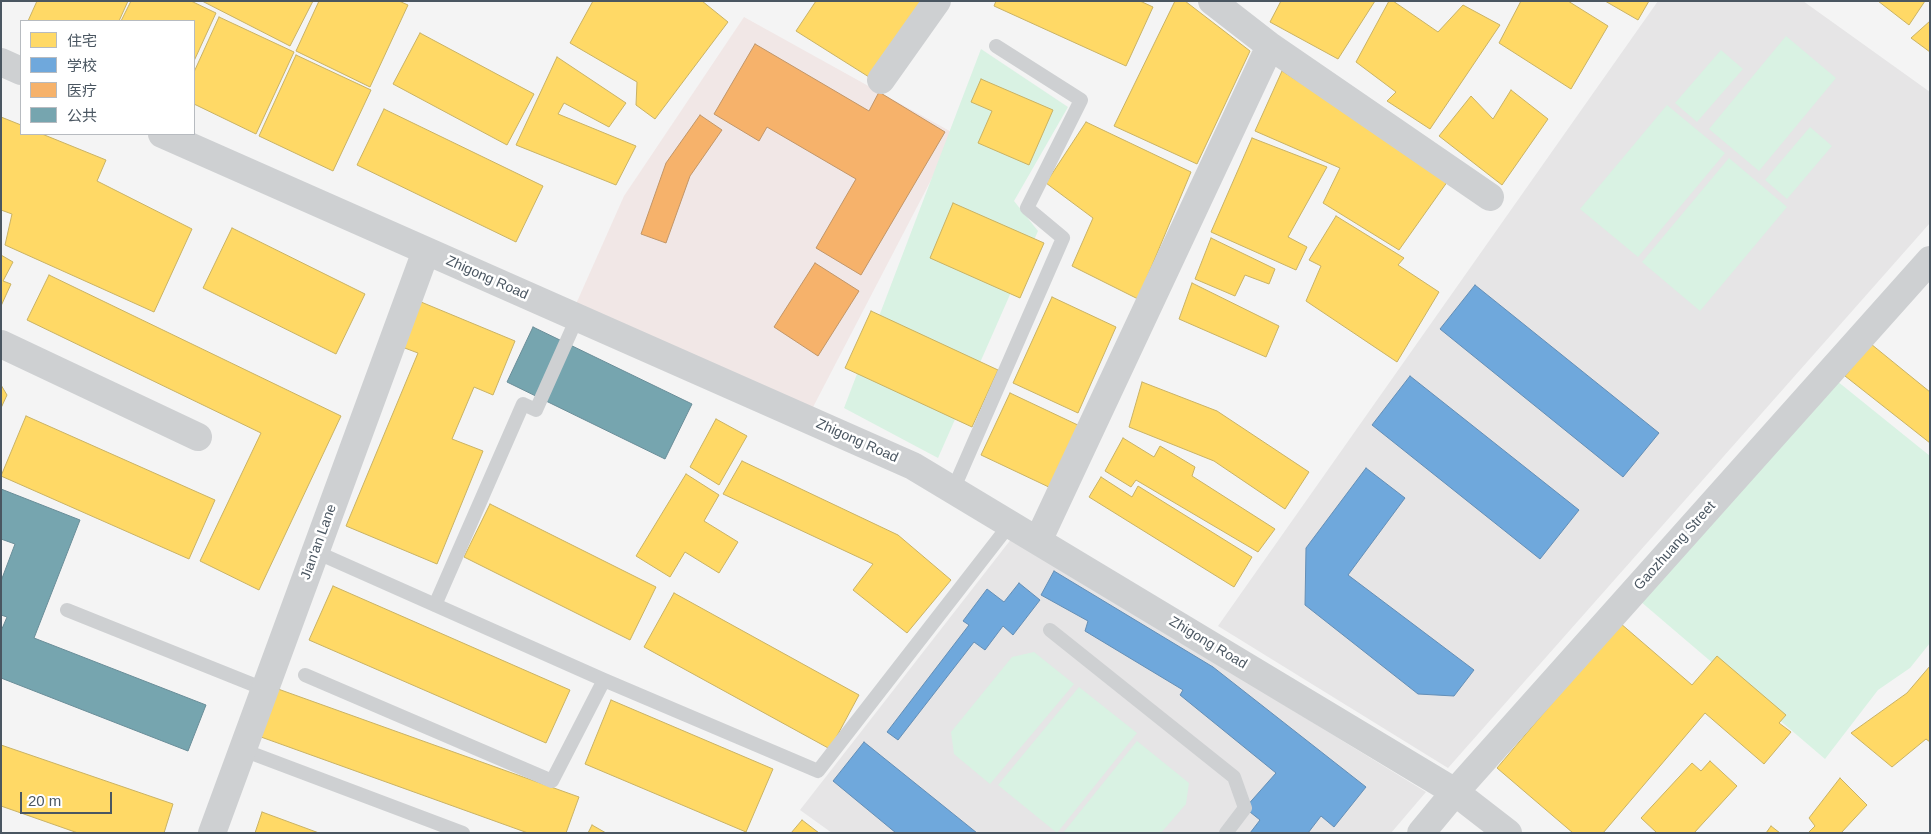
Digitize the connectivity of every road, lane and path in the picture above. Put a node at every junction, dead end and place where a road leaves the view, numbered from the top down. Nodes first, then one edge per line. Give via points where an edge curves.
1 (937, 1) edge
2 (1212, 1) edge
3 (996, 46) dead end
4 (1270, 46) junction
5 (1, 62) edge
6 (20, 71) edge
7 (881, 80) dead end
8 (164, 135) edge
9 (1490, 197) dead end
10 (426, 251) junction
11 (1930, 260) edge
12 (577, 318) junction
13 (1, 344) edge
14 (198, 437) dead end
15 (953, 490) junction
16 (1010, 524) junction
17 (1038, 541) junction
18 (316, 552) junction
19 (435, 605) junction
20 (67, 610) dead end
21 (1050, 630) dead end
22 (304, 675) dead end
23 (604, 680) junction
24 (264, 689) junction
25 (243, 750) junction
26 (1455, 792) junction
27 (212, 833) edge
28 (463, 833) edge
29 (1226, 833) edge
30 (1421, 833) edge
31 (1508, 833) edge

1 - 7 street
2 - 4 street
3 - 15 lane via 1081,100 1027,208 1063,238
4 - 9 street
4 - 17 street
5 - 6 street
8 - 10 street, Zhigong Road
10 - 12 street, Zhigong Road
10 - 18 street, Jian'an Lane
11 - 26 street, Gaozhuang Street
12 - 15 street, Zhigong Road via 913,466
12 - 19 lane via 536,410 523,404
13 - 14 street
15 - 16 street, Zhigong Road
16 - 17 street, Zhigong Road
16 - 23 lane via 818,771
17 - 26 street, Zhigong Road
18 - 19 lane
18 - 24 street, Jian'an Lane
19 - 23 lane
20 - 24 lane
21 - 29 lane via 1234,777 1245,808
22 - 23 lane via 552,782
24 - 25 street, Jian'an Lane
25 - 27 street, Jian'an Lane
25 - 28 lane
26 - 30 street, Gaozhuang Street
26 - 31 street, Zhigong Road

